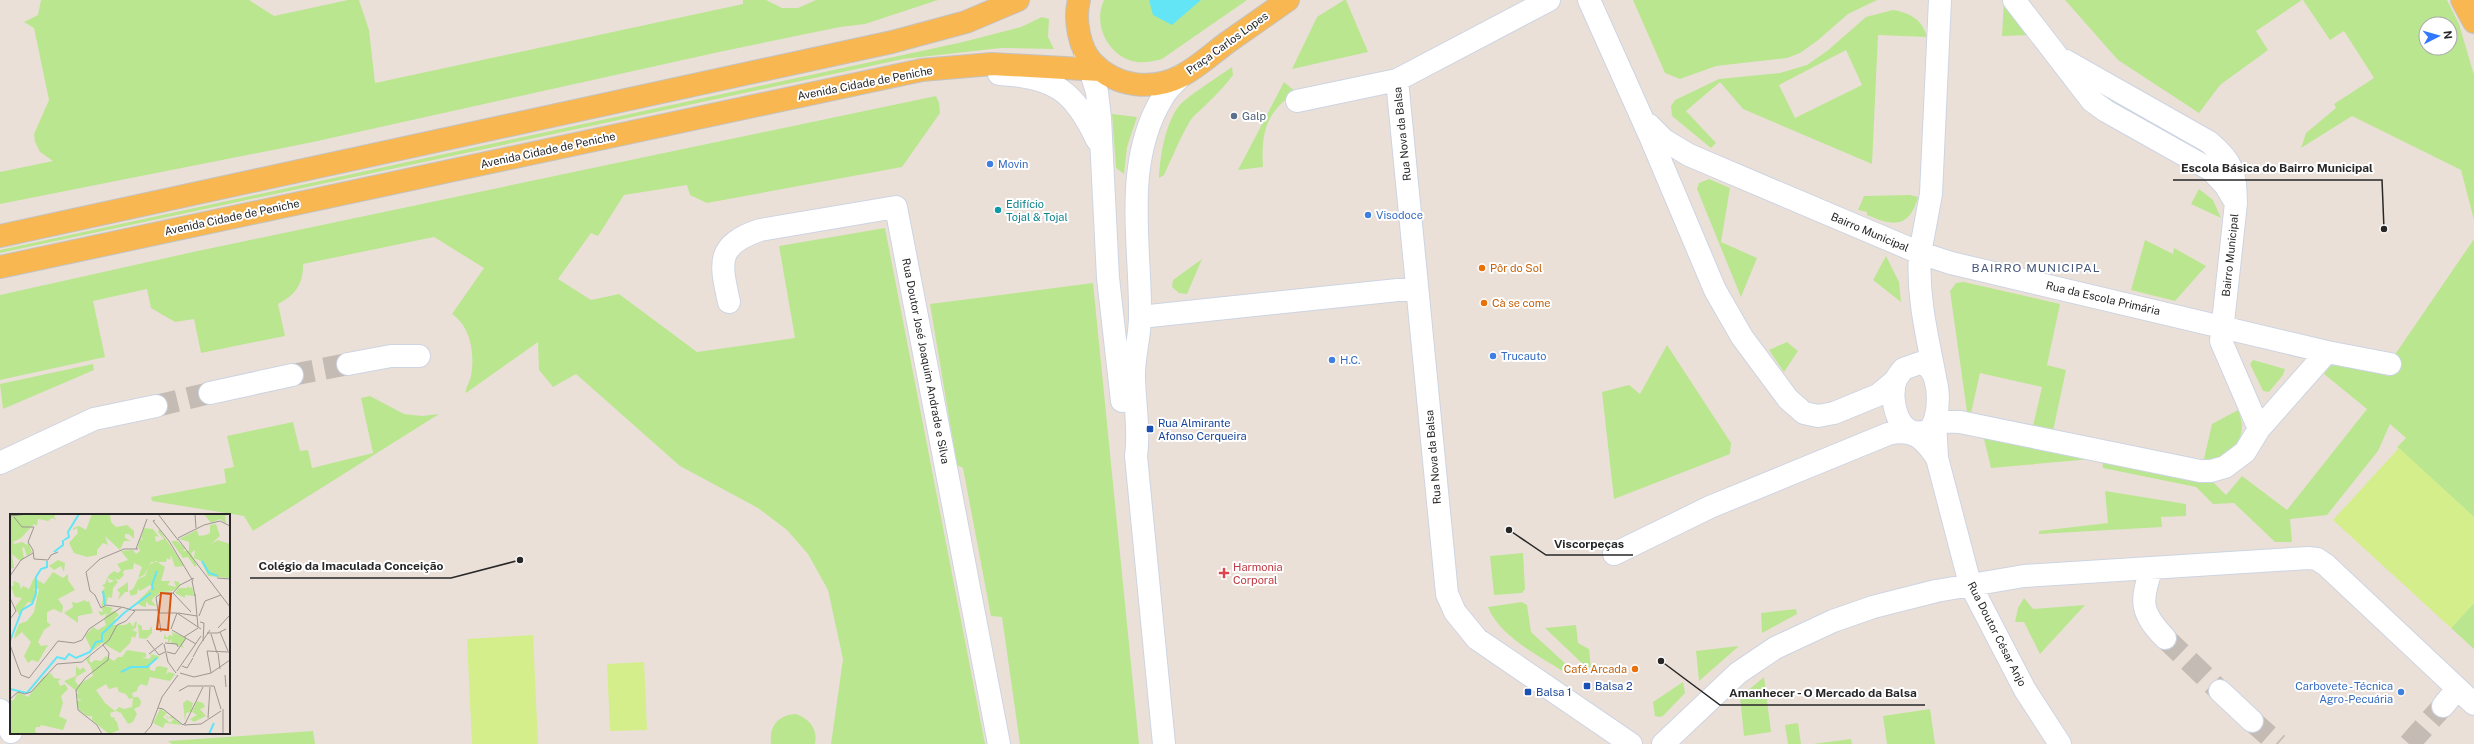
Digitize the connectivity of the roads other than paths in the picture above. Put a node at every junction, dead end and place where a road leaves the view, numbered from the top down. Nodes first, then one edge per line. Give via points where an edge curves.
1 (1018, 0) edge
2 (1079, 0) edge
3 (1288, 0) edge
4 (1549, 0) edge
5 (1589, 0) edge
6 (1940, 0) edge
7 (2014, 0) edge
8 (2462, 0) edge
9 (2474, 22) edge
10 (922, 70) junction
11 (1095, 70) junction
12 (1181, 76) junction
13 (1397, 80) junction
14 (1297, 101) dead end
15 (1641, 114) junction
16 (1102, 151) junction
17 (1689, 155) junction
18 (1666, 173) junction
19 (1105, 199) junction
20 (1, 235) edge
21 (1920, 253) junction
22 (0, 267) edge
23 (1417, 288) junction
24 (729, 302) dead end
25 (1920, 307) junction
26 (1140, 317) junction
27 (2222, 325) junction
28 (2327, 352) junction
29 (419, 356) dead end
30 (348, 364) tunnel mouth
31 (2390, 364) dead end
32 (1899, 374) junction
33 (292, 375) tunnel mouth
34 (1935, 377) junction
35 (210, 393) tunnel mouth
36 (1871, 398) junction
37 (156, 406) tunnel mouth
38 (1896, 410) junction
39 (1935, 421) junction
40 (2259, 429) junction
41 (1888, 434) junction
42 (1915, 434) junction
43 (1136, 456) junction
44 (1937, 458) junction
45 (0, 463) edge
46 (1614, 554) dead end
47 (2152, 568) junction
48 (1970, 584) junction
49 (2165, 638) tunnel mouth
50 (2457, 689) junction
51 (2220, 691) tunnel mouth
52 (2474, 704) edge
53 (2443, 706) tunnel mouth
54 (0, 710) edge
55 (2252, 721) tunnel mouth
56 (10, 731) edge
57 (11, 734) edge
58 (16, 744) edge
59 (999, 744) edge
60 (1164, 744) edge
61 (1631, 744) edge
62 (1663, 744) edge
63 (2060, 744) edge

1 - 20 main road via 966,22 892,42
2 - 11 main road, Praça Carlos Lopes via 1077,26 1082,44
3 - 12 main road, Praça Carlos Lopes
4 - 13 street
5 - 15 street
6 - 21 street, Bairro Municipal via 1931,194
7 - 27 street, Bairro Municipal via 2092,101 2211,170 2225,185 2236,203
8 - 9 main road
10 - 11 main road, Avenida Cidade de Peniche via 992,64
10 - 16 street via 1014,74 1049,84 1066,92 1076,101 1088,119
10 - 22 main road, Avenida Cidade de Peniche
11 - 12 main road, Praça Carlos Lopes via 1137,85 1154,85
11 - 16 street
12 - 26 street via 1163,95 1156,110 1139,167 1136,202
13 - 14 street
13 - 23 street, Rua Nova da Balsa
15 - 17 street, Bairro Municipal via 1664,140
15 - 18 street
16 - 19 street
17 - 18 street via 1678,152 1671,156
17 - 21 street, Bairro Municipal
18 - 36 street via 1715,290 1742,337 1788,399 1804,413 1818,416 1834,413
19 - 26 street
19 - 43 street via 1108,278 1125,434
21 - 25 street
21 - 27 street, Rua da Escola Primária via 1951,263
23 - 26 street
23 - 61 street, Rua Nova da Balsa via 1445,585 1451,604 1463,624 1484,646
24 - 59 street, Rua Doutor José Joaquim Andrade e Silva via 722,262 732,243 743,236 760,230 896,207
25 - 32 street via 1914,349
25 - 34 street
26 - 43 street via 1134,372 1138,431
27 - 28 street
27 - 40 street, Bairro Municipal via 2221,341
28 - 31 street
28 - 40 street
29 - 30 street via 391,356
32 - 34 street via 1920,363 1929,368
32 - 36 street via 1885,391
32 - 38 street
33 - 35 street
34 - 39 street
36 - 38 street via 1882,399
37 - 45 street via 94,419
38 - 41 street via 1897,421 1894,429
38 - 42 street via 1901,425
39 - 40 street via 1960,422 2200,471 2211,471 2235,461 2245,452
39 - 42 street via 1929,430
39 - 44 street, Rua Doutor César Anjo
41 - 42 street
41 - 46 street via 1710,507
42 - 44 street via 1923,438
43 - 60 street
44 - 48 street, Rua Doutor César Anjo
47 - 48 street via 2024,576
47 - 49 street via 2145,588 2145,606 2149,621
47 - 50 street via 2317,559
48 - 62 street via 1936,591 1833,621 1775,648 1738,673
48 - 63 street, Rua Doutor César Anjo via 2025,690
50 - 52 street
50 - 53 street
51 - 55 street
54 - 56 street
57 - 58 street

